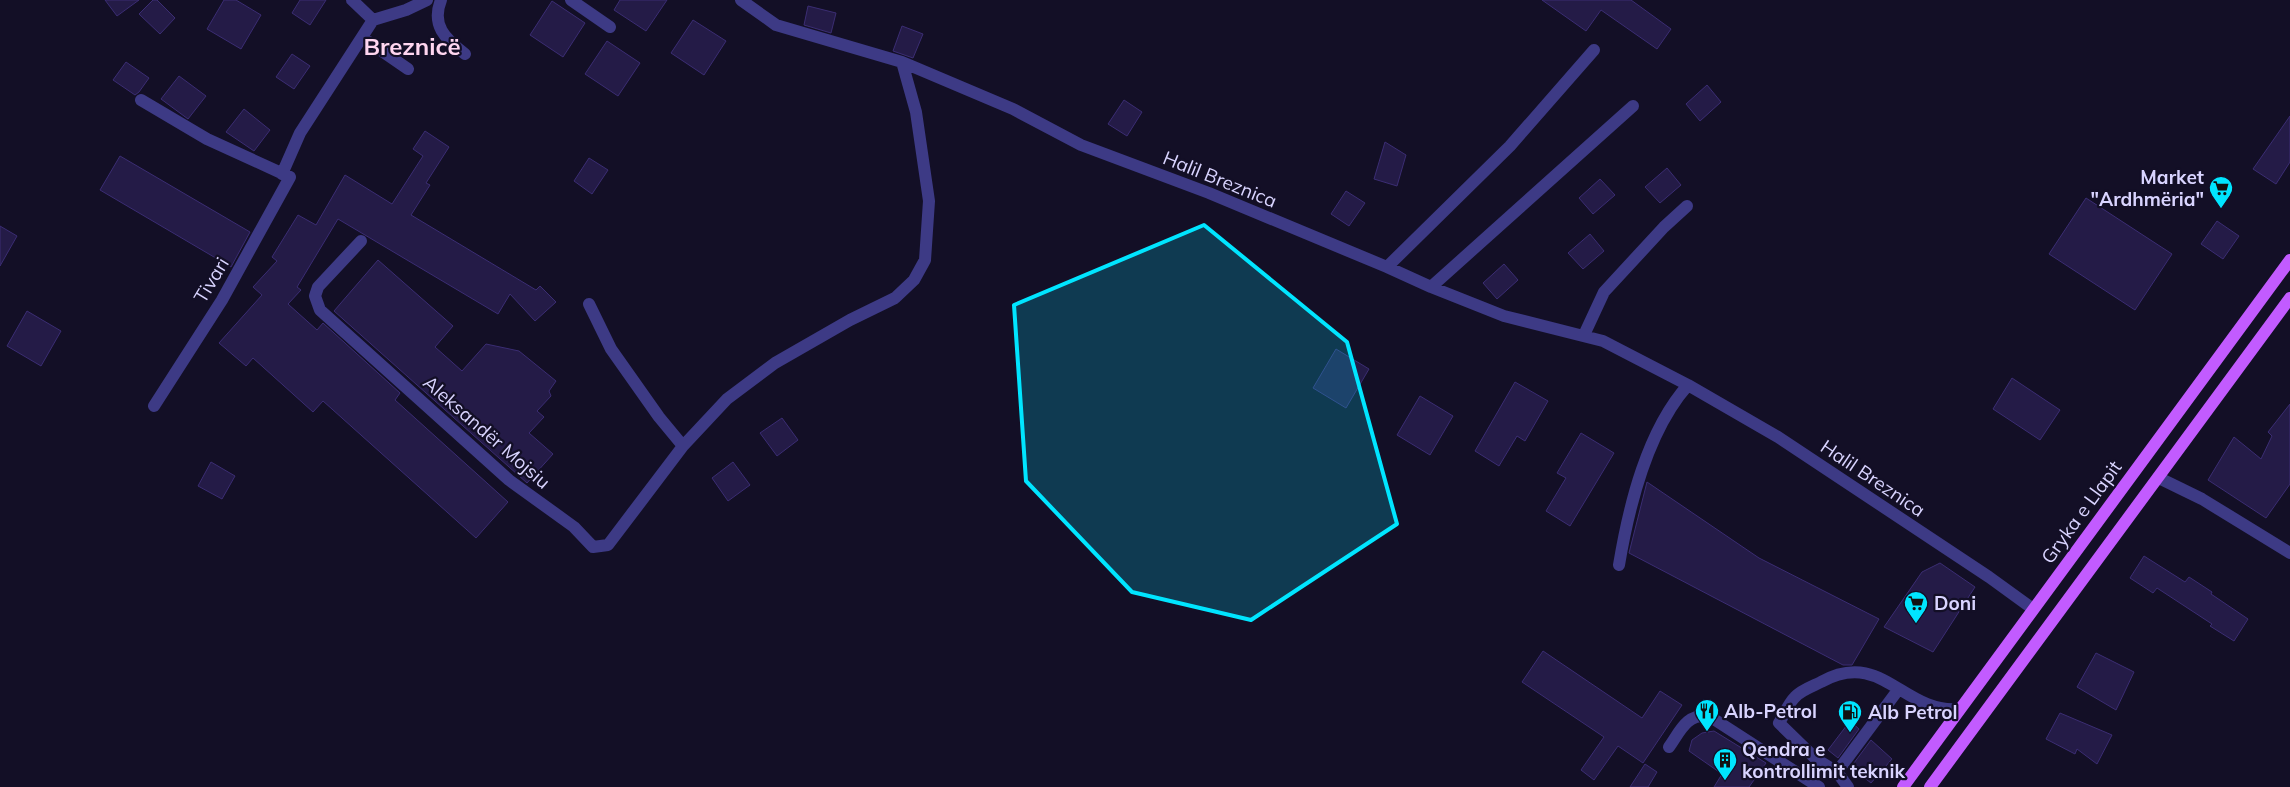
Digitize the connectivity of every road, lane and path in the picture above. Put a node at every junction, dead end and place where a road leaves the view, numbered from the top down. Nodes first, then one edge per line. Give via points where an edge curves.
1 (352, 0) edge
2 (427, 0) edge
3 (441, 0) edge
4 (571, 0) edge
5 (741, 0) edge
6 (372, 20) junction
7 (610, 27) dead end
8 (362, 38) junction
9 (1594, 50) dead end
10 (464, 54) dead end
11 (902, 62) junction
12 (408, 69) dead end
13 (142, 100) dead end
14 (1633, 106) dead end
15 (282, 174) junction
16 (1687, 206) dead end
17 (362, 241) dead end
18 (2290, 260) edge
19 (1387, 266) junction
20 (1431, 287) junction
21 (2290, 298) edge
22 (590, 304) dead end
23 (1584, 335) junction
24 (1688, 385) junction
25 (154, 406) dead end
26 (683, 446) junction
27 (2158, 478) junction
28 (2290, 554) edge
29 (1619, 565) dead end
30 (2033, 609) junction
31 (1898, 690) junction
32 (1959, 710) junction
33 (1669, 747) dead end
34 (1837, 772) junction
35 (1820, 787) edge
36 (1848, 787) edge
37 (1903, 787) edge
38 (1930, 787) edge

1 - 6 street
2 - 6 street
3 - 10 street via 438,25 448,41
4 - 7 street
5 - 11 street, Halil Breznica via 776,25
6 - 8 street, Tivari
8 - 12 street
8 - 15 street, Tivari via 300,133
9 - 19 street via 1510,146
11 - 19 street, Halil Breznica via 1013,109 1081,145
11 - 26 street, Aleksandër Mojsiu via 916,112 929,201 922,266 914,280 895,298 775,363 727,399
13 - 15 street via 207,139
14 - 20 street
15 - 25 street, Tivari via 290,177 240,268
16 - 23 street via 1604,292
17 - 26 street, Aleksandër Mojsiu via 318,287 315,296 320,310 509,480 574,528 593,547 608,545
18 - 30 main road, Gryka e Llapit
19 - 20 street, Halil Breznica
20 - 23 street, Halil Breznica via 1504,316
21 - 27 main road
22 - 26 street via 611,349
23 - 24 street, Halil Breznica via 1628,353
24 - 29 street via 1663,421 1634,492
24 - 30 street, Halil Breznica via 1778,437
27 - 28 street via 2202,499
27 - 38 main road
30 - 32 main road, Gryka e Llapit
31 - 32 street via 1944,710
31 - 34 street
31 - 34 street via 1872,673 1855,670 1832,676 1795,696 1779,724 1816,759
32 - 37 main road, Gryka e Llapit
33 - 35 street via 1688,721 1697,715 1709,716
34 - 36 street

